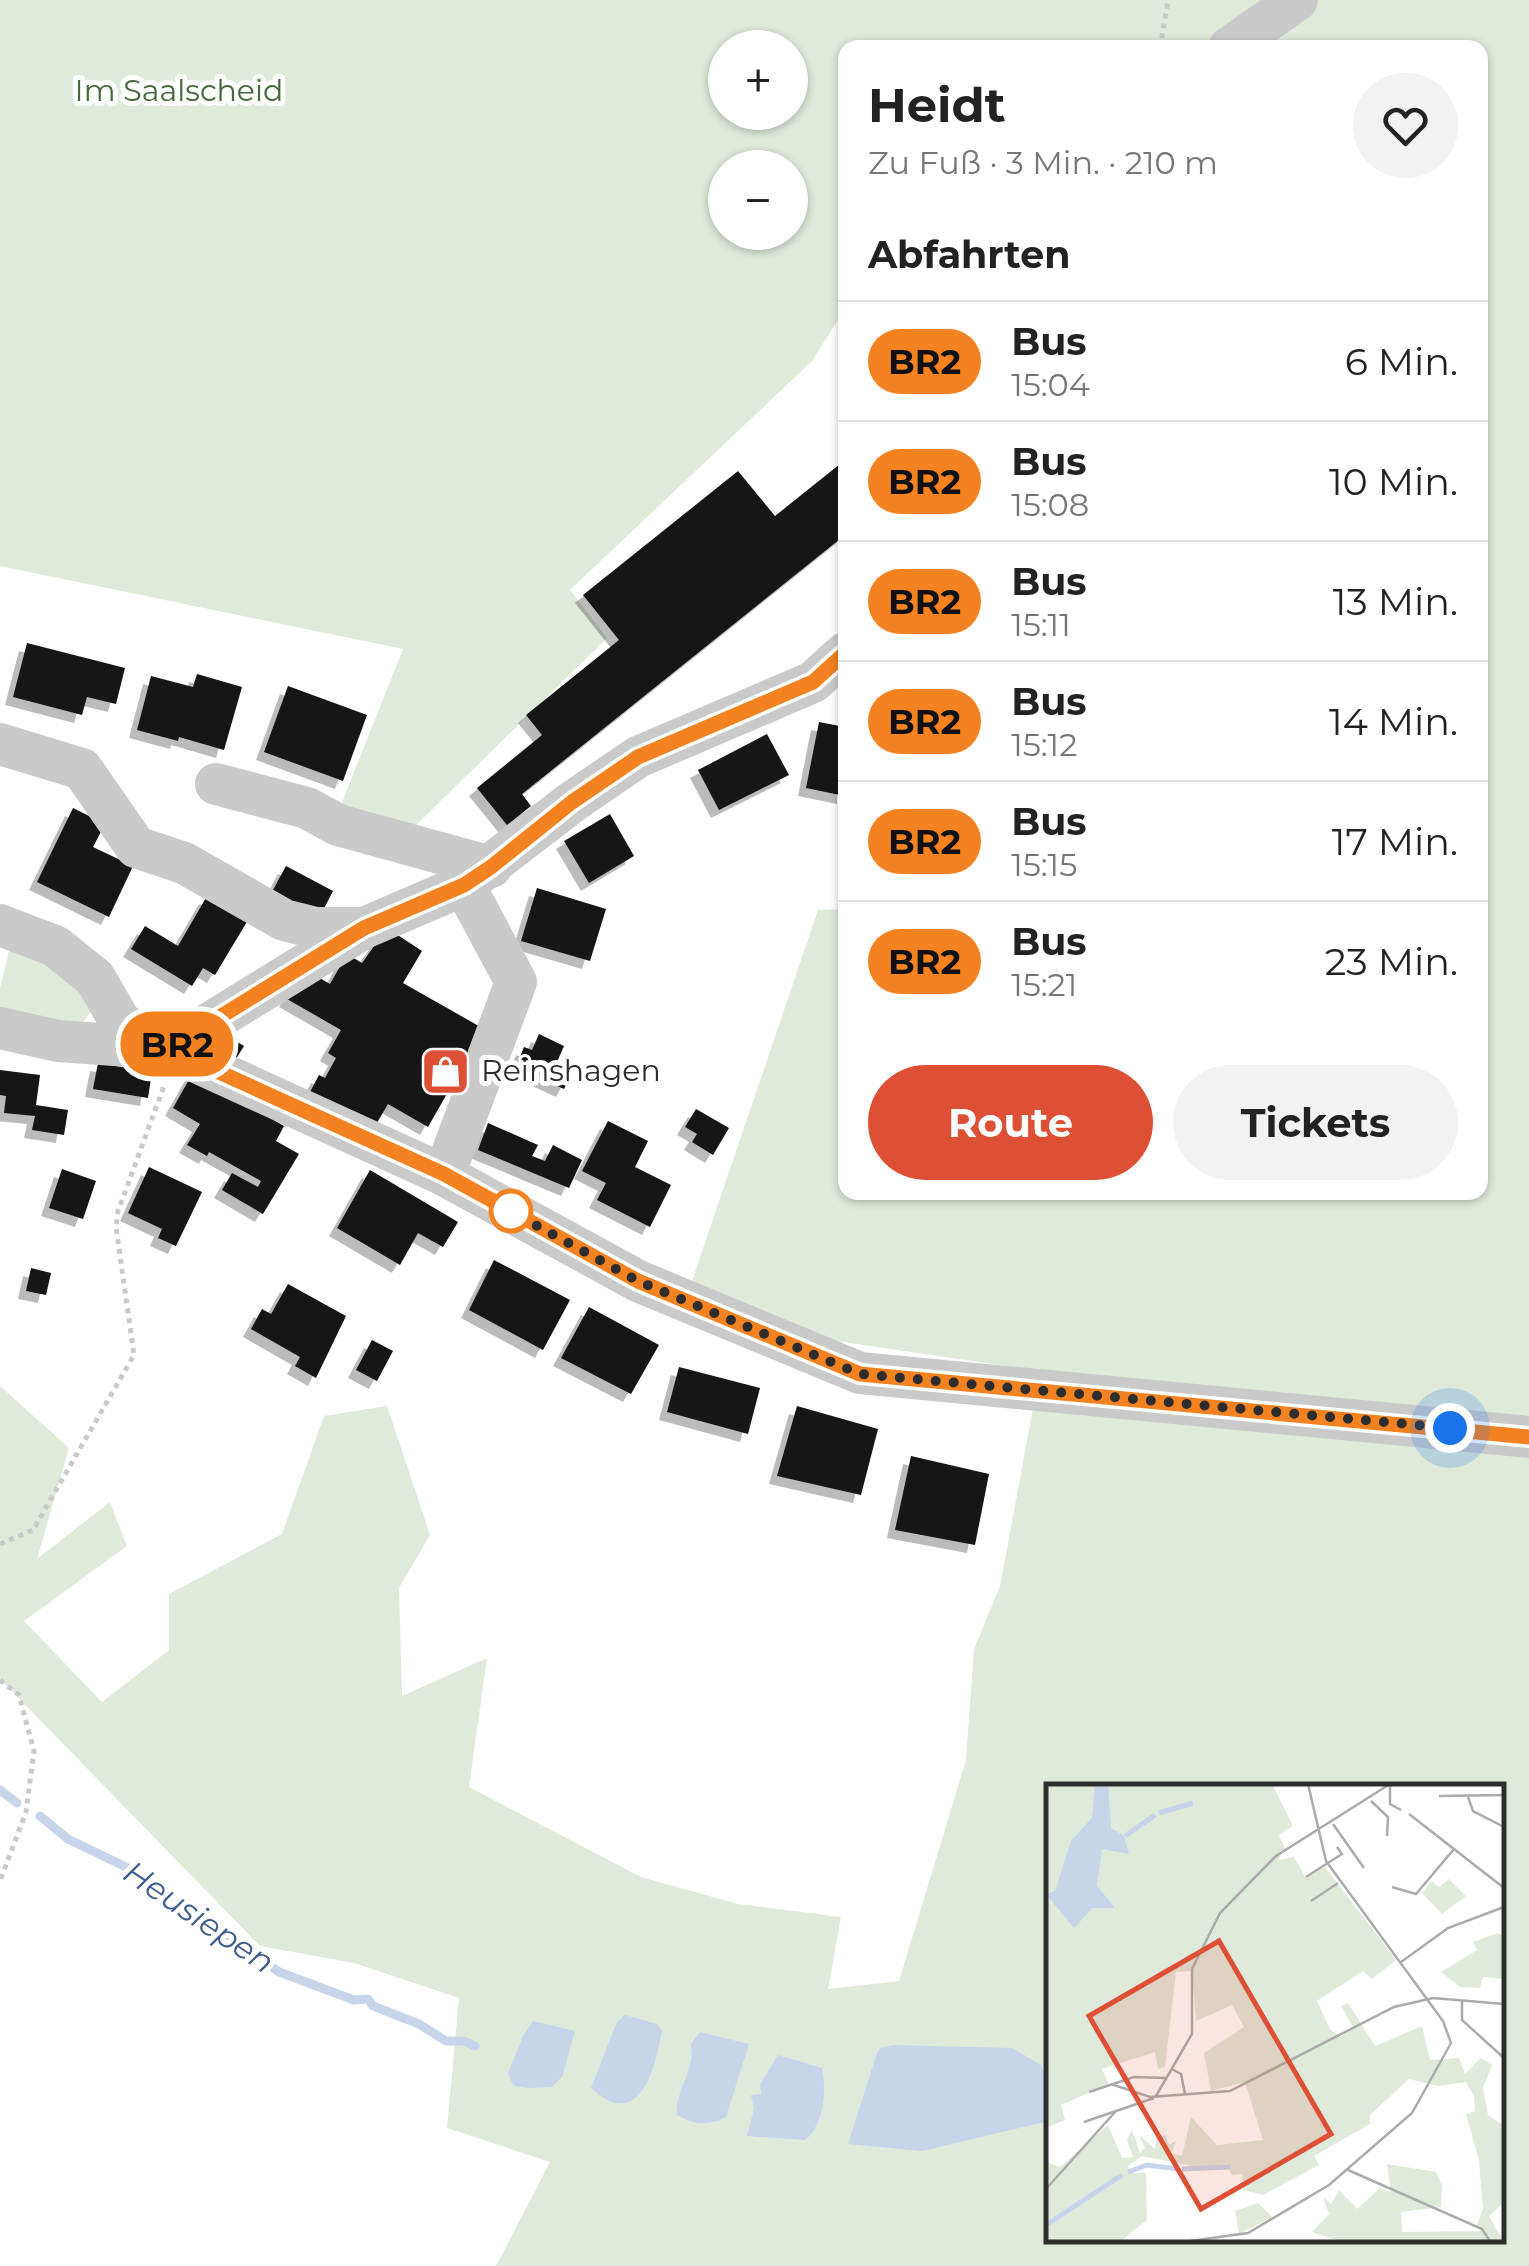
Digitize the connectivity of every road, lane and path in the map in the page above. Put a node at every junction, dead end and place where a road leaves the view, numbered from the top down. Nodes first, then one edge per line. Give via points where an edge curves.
1 (1168, 0) edge
2 (1298, 0) edge
3 (1161, 40) edge
4 (1240, 40) edge
5 (838, 659) edge
6 (0, 744) edge
7 (216, 784) dead end
8 (478, 876) junction
9 (0, 924) edge
10 (364, 928) junction
11 (0, 1028) edge
12 (168, 1049) junction
13 (444, 1174) junction
14 (1529, 1437) edge
15 (0, 1544) edge
16 (0, 1680) edge
17 (0, 1882) edge

1 - 3 path
2 - 4 street
5 - 8 street via 813,682 638,757
6 - 10 street via 82,769 136,847 184,863 284,920
7 - 8 street via 307,808
8 - 10 street
8 - 13 street via 516,982
9 - 12 street via 55,946 94,978 121,1023
10 - 12 street
11 - 12 street via 58,1041
12 - 13 street
12 - 15 path via 165,1084 116,1227 134,1355 33,1530
13 - 14 street via 638,1281 860,1374
16 - 17 path via 19,1694 34,1750 26,1812

